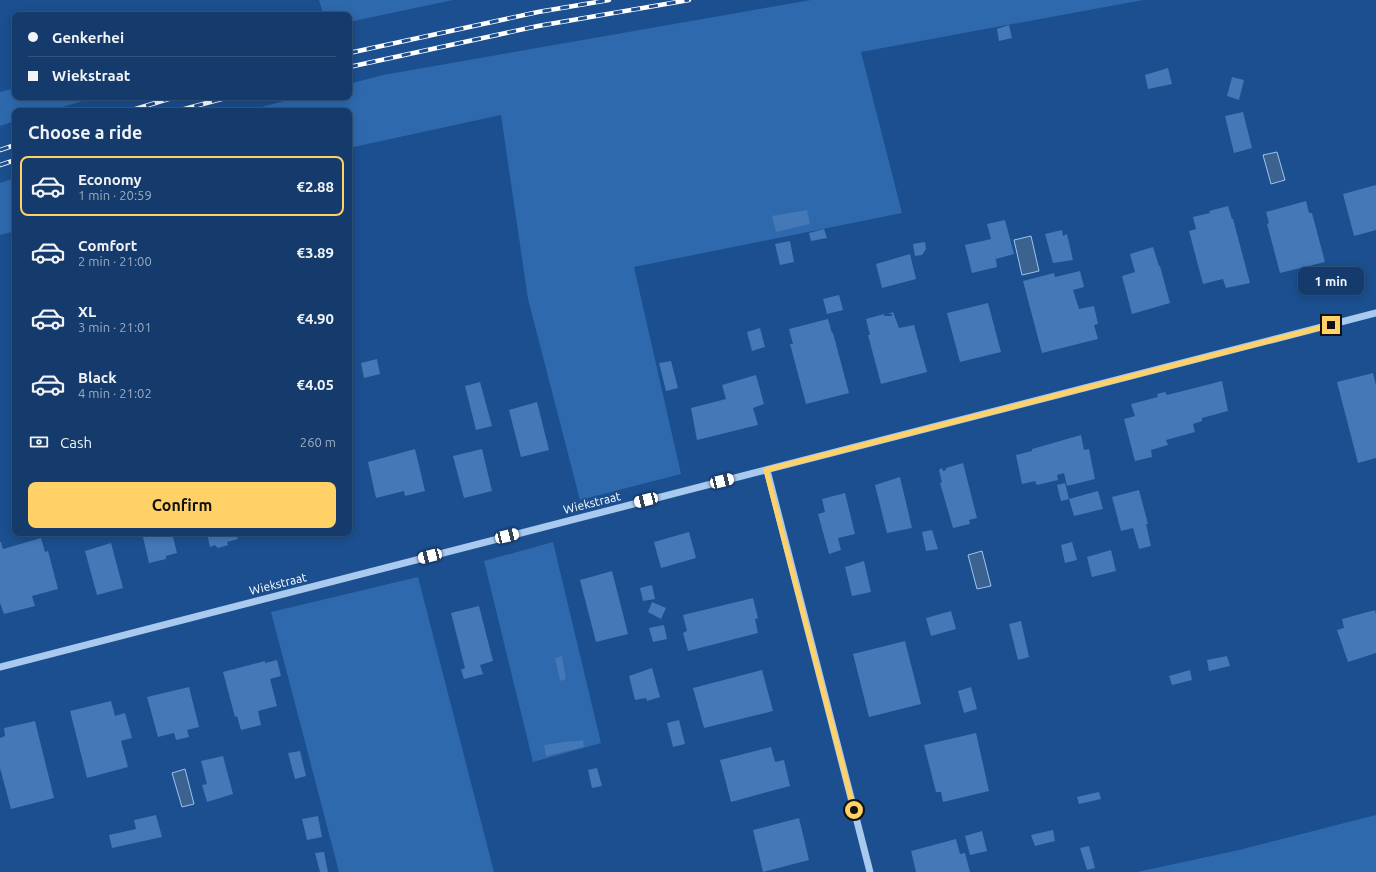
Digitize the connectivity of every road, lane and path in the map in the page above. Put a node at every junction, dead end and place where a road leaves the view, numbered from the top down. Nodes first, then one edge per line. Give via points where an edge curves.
1 (1376, 313) edge
2 (766, 470) junction
3 (0, 667) edge
4 (870, 872) edge

1 - 2 street, Wiekstraat
2 - 3 street, Wiekstraat
2 - 4 street

